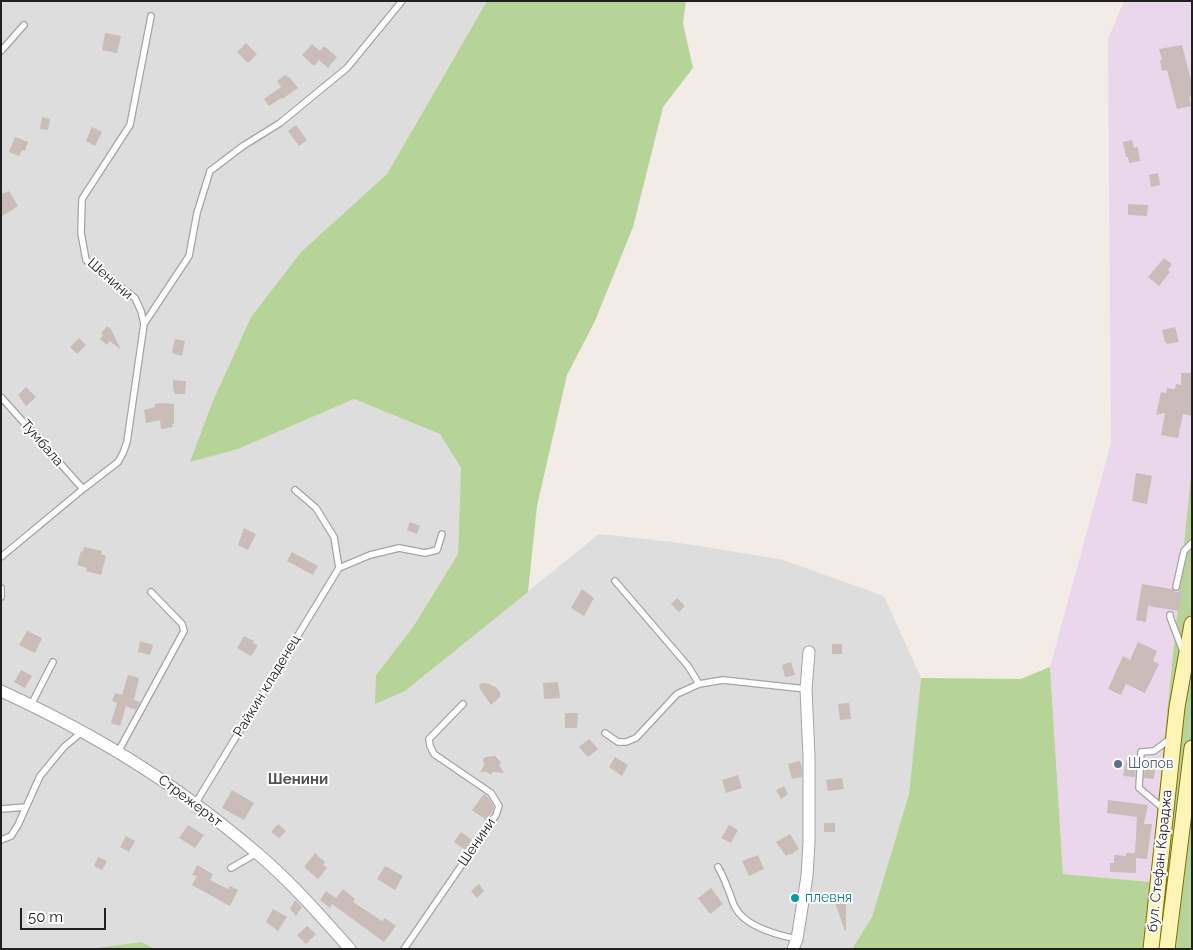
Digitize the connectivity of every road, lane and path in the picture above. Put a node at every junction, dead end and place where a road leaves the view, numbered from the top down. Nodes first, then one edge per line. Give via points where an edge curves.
1 (402, 1) edge
2 (151, 16) dead end
3 (24, 26) dead end
4 (1, 51) edge
5 (144, 324) junction
6 (1, 397) edge
7 (83, 489) junction
8 (295, 490) dead end
9 (442, 534) dead end
10 (1192, 543) edge
11 (1, 557) edge
12 (339, 568) junction
13 (615, 581) dead end
14 (1176, 587) dead end
15 (1, 588) edge
16 (151, 592) dead end
17 (1, 597) edge
18 (1170, 615) dead end
19 (1192, 624) edge
20 (809, 652) dead end
21 (1186, 658) junction
22 (53, 662) dead end
23 (699, 684) junction
24 (806, 689) junction
25 (1, 691) edge
26 (463, 704) dead end
27 (31, 705) junction
28 (82, 732) junction
29 (605, 733) dead end
30 (1174, 736) junction
31 (1192, 748) edge
32 (118, 752) junction
33 (195, 804) junction
34 (26, 807) junction
35 (1, 809) edge
36 (1166, 810) junction
37 (1, 840) edge
38 (257, 854) junction
39 (718, 867) dead end
40 (231, 868) dead end
41 (795, 944) edge
42 (350, 949) edge
43 (404, 949) edge
44 (1151, 949) edge
45 (1167, 949) edge

1 - 5 lane via 347,68 280,124 210,171 188,256
2 - 5 lane, Шенини via 130,125 82,199 81,233 86,260 135,298
3 - 4 lane
5 - 7 lane, Шенини via 123,454 118,462
6 - 7 lane, Тумбала
7 - 11 lane, Шенини
8 - 12 lane via 316,508 334,538
9 - 12 lane via 437,550 431,552 399,548 370,554
10 - 14 lane via 1184,551
12 - 33 lane, Райкин кладенец
13 - 23 lane via 688,666
15 - 17 lane
16 - 32 lane via 182,624 184,631
18 - 21 lane
19 - 21 main road, бул. Стефан Караджа
20 - 24 street
21 - 30 main road, бул. Стефан Караджа
22 - 27 lane
23 - 24 lane via 723,680
23 - 29 lane via 677,694 636,738 618,742
24 - 41 street via 809,842 807,876
25 - 27 street, Стрежерът
26 - 43 lane, Шенини via 429,739 430,746 434,754 490,793 499,806
27 - 28 street, Стрежерът
28 - 32 street, Стрежерът
28 - 34 lane via 64,747 40,776
30 - 36 main road, бул. Стефан Караджа
30 - 36 lane via 1154,751 1141,752 1138,788
31 - 45 main road, бул. Стефан Караджа
32 - 33 street, Стрежерът
33 - 38 street, Стрежерът
34 - 35 lane
34 - 37 lane via 11,836
36 - 44 main road, бул. Стефан Караджа
38 - 40 lane
38 - 42 street, Стрежерът via 314,907
39 - 41 lane via 735,909 743,918

